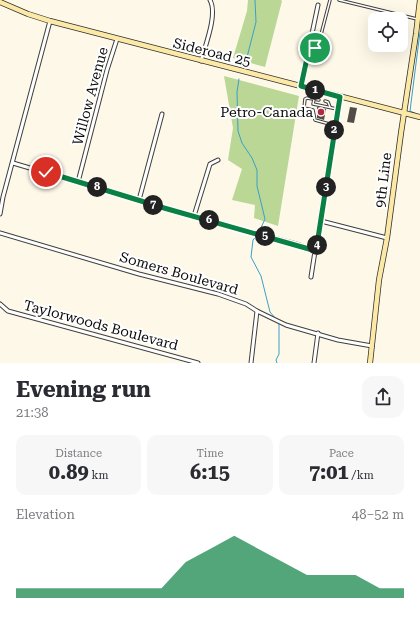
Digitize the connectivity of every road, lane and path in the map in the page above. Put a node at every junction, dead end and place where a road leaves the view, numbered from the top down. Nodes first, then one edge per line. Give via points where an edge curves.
1 (210, 0) edge
2 (330, 0) edge
3 (339, 0) edge
4 (420, 0) edge
5 (1, 2) edge
6 (318, 5) dead end
7 (417, 19) junction
8 (50, 21) junction
9 (418, 34) edge
10 (117, 39) junction
11 (309, 49) junction
12 (201, 61) junction
13 (301, 86) junction
14 (316, 90) junction
15 (340, 97) junction
16 (314, 99) junction
17 (319, 100) dead end
18 (325, 102) dead end
19 (330, 108) junction
20 (338, 109) junction
21 (404, 112) junction
22 (162, 114) dead end
23 (420, 117) edge
24 (335, 125) junction
25 (218, 160) dead end
26 (13, 162) junction
27 (78, 182) junction
28 (139, 200) junction
29 (0, 214) edge
30 (194, 216) junction
31 (321, 221) junction
32 (0, 233) edge
33 (387, 238) junction
34 (316, 251) junction
35 (311, 277) dead end
36 (0, 304) edge
37 (256, 311) junction
38 (318, 333) junction
39 (372, 346) junction
40 (176, 357) junction
41 (175, 363) edge
42 (198, 363) edge
43 (251, 363) edge
44 (314, 363) edge
45 (370, 363) edge

1 - 12 street via 213,20
2 - 11 lane via 318,46
3 - 7 lane
4 - 7 main road, 9th Line
5 - 8 main road, Sideroad 25
6 - 11 street
7 - 9 main road, 9th Line
8 - 10 main road, Sideroad 25
8 - 26 street
9 - 21 main road, 9th Line
10 - 12 main road, Sideroad 25
10 - 27 street, Willow Avenue
11 - 13 street
12 - 13 main road, Sideroad 25
13 - 14 main road, Sideroad 25
14 - 15 main road, Sideroad 25
14 - 16 lane
15 - 20 street
15 - 21 main road, Sideroad 25
16 - 17 lane
16 - 19 lane via 313,104
16 - 24 lane via 305,99 304,108 314,110 315,120
18 - 19 lane via 328,102
19 - 20 lane
20 - 24 street
21 - 23 main road, Sideroad 25
21 - 33 main road, 9th Line
22 - 28 street
24 - 31 street
25 - 30 street via 210,164
26 - 27 street
26 - 29 street
27 - 28 street
28 - 30 street
30 - 34 street
31 - 33 street
31 - 34 street
32 - 37 street, Somers Boulevard via 139,274 218,294 246,304
33 - 39 main road, 9th Line via 379,280
34 - 35 street
36 - 40 street, Taylorwoods Boulevard via 8,311
37 - 38 street, Somers Boulevard via 286,325
37 - 43 street
38 - 39 street, Somers Boulevard via 338,340
38 - 44 street
39 - 45 main road, 9th Line
40 - 41 street
40 - 42 street, Taylorwoods Boulevard

